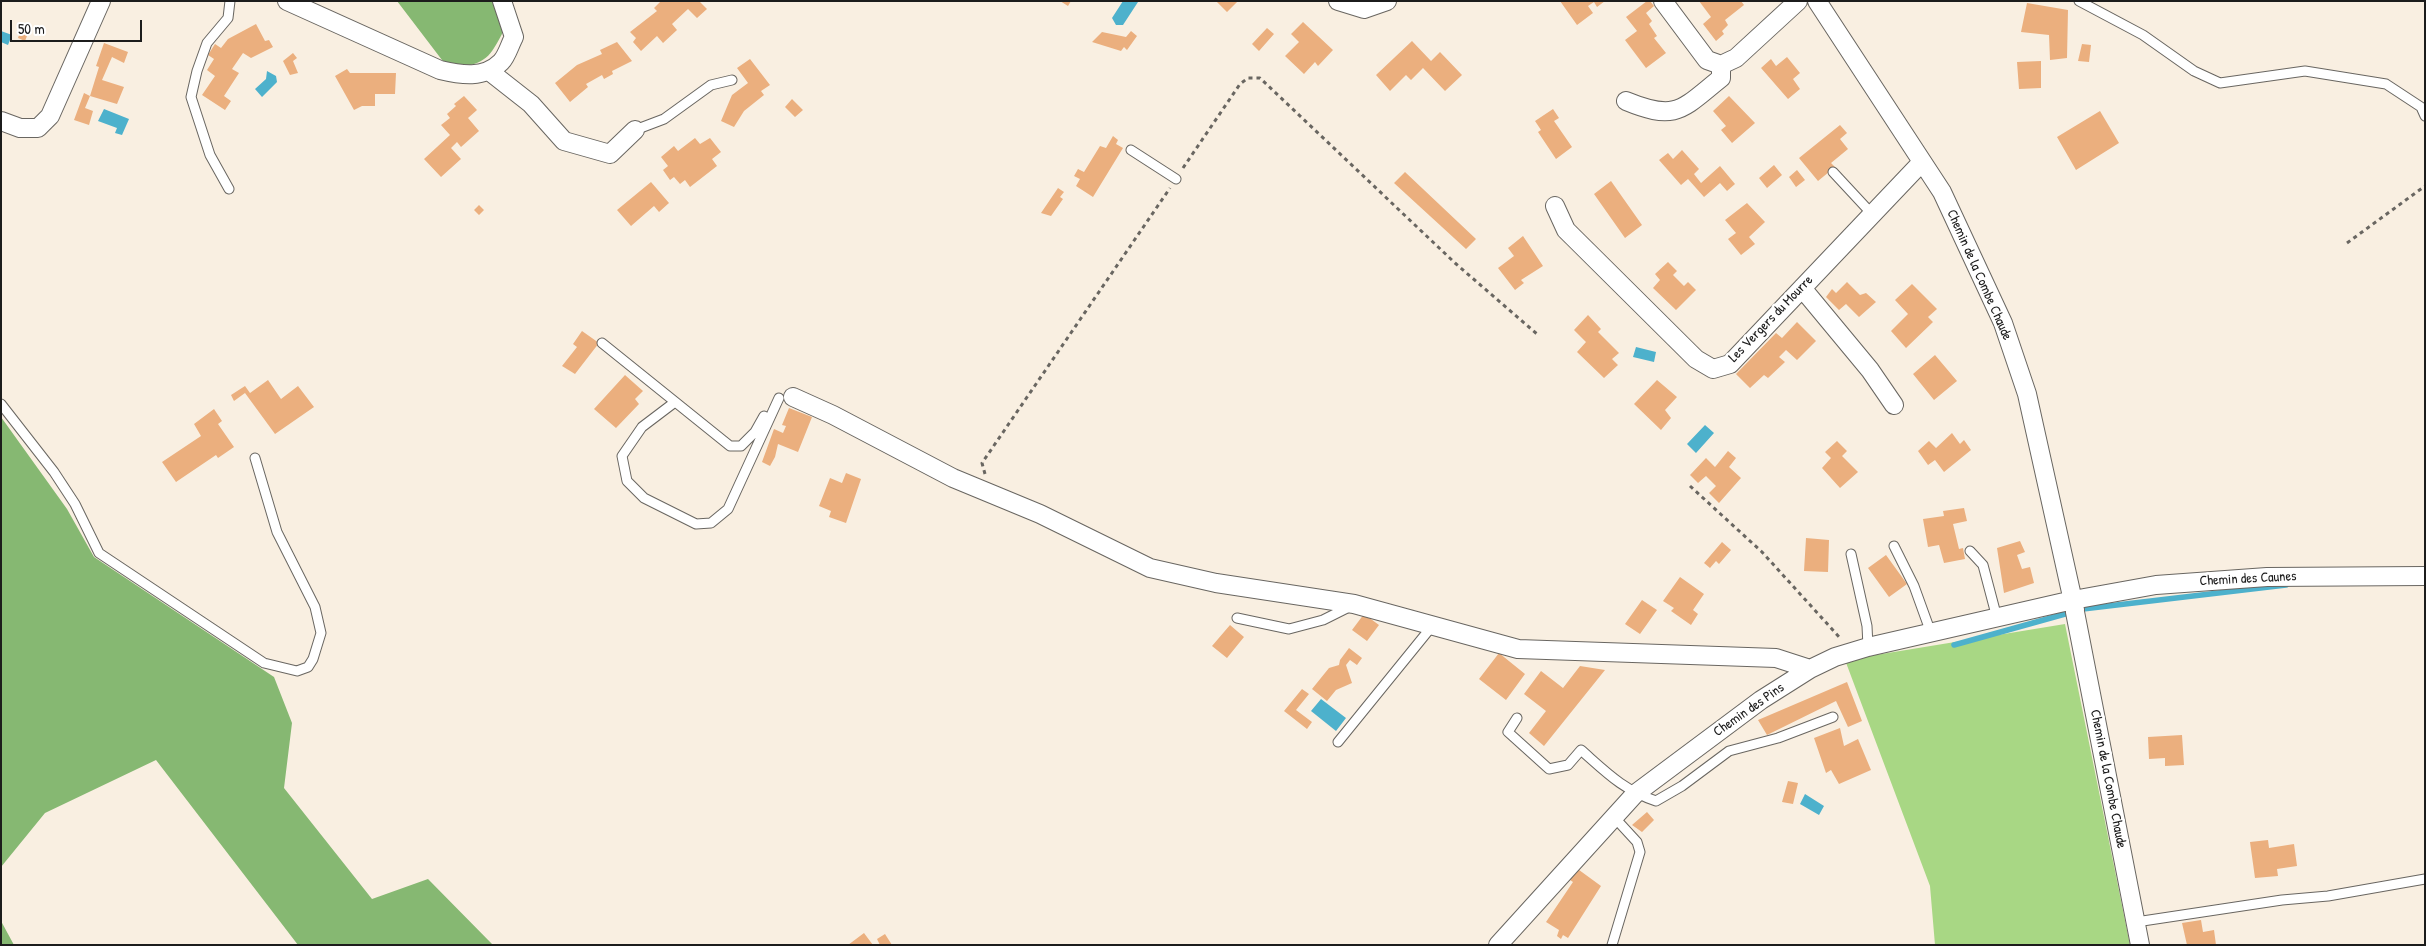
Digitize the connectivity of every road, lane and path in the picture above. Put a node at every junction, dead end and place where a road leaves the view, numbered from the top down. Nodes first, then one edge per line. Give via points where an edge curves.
1 (100, 1) edge
2 (230, 1) edge
3 (287, 1) edge
4 (502, 1) edge
5 (1338, 1) edge
6 (1387, 1) edge
7 (1663, 1) edge
8 (1798, 1) edge
9 (1817, 1) edge
10 (2079, 1) edge
11 (1721, 66) junction
12 (488, 71) junction
13 (732, 80) dead end
14 (1626, 101) dead end
15 (2425, 116) edge
16 (1, 121) edge
17 (635, 130) joint
18 (1131, 150) dead end
19 (1922, 162) junction
20 (1833, 172) dead end
21 (1176, 179) junction
22 (2425, 186) edge
23 (228, 189) dead end
24 (1555, 206) dead end
25 (1872, 214) junction
26 (2347, 242) dead end
27 (1802, 288) junction
28 (1537, 334) dead end
29 (602, 343) dead end
30 (786, 397) junction
31 (675, 402) junction
32 (1, 404) edge
33 (1894, 405) dead end
34 (255, 458) dead end
35 (992, 478) dead end
36 (1690, 486) dead end
37 (1894, 546) dead end
38 (1970, 551) dead end
39 (1851, 554) dead end
40 (2425, 576) edge
41 (1354, 604) junction
42 (2074, 608) junction
43 (1237, 618) dead end
44 (1997, 618) junction
45 (1434, 625) junction
46 (1931, 633) junction
47 (1860, 650) junction
48 (1810, 669) junction
49 (1833, 717) dead end
50 (1517, 718) dead end
51 (1338, 742) dead end
52 (1635, 794) junction
53 (1614, 817) junction
54 (2425, 879) edge
55 (2136, 922) junction
56 (1498, 945) edge
57 (1612, 945) edge
58 (2140, 945) edge

1 - 16 street via 50,116 38,128 20,128
2 - 23 lane via 228,18 207,43 191,97 210,155
3 - 12 street via 440,70 465,76
4 - 12 street via 514,36 502,61
5 - 6 street via 1364,9
7 - 11 street via 1707,60
8 - 11 street via 1736,58
9 - 19 street, Chemin de la Combe Chaude
10 - 15 lane via 2143,35 2194,71 2220,83 2305,71 2386,84 2421,107
11 - 14 street via 1721,78 1686,106 1673,112 1646,109
12 - 17 street via 531,104 564,141 610,154
13 - 17 lane via 711,85 664,119
18 - 21 lane
19 - 25 street, Les Vergers du Mourre
19 - 42 street, Chemin de la Combe Chaude via 1942,192 2003,324 2026,394
20 - 25 lane
21 - 28 path via 1240,84 1248,78 1260,78 1455,264
21 - 35 path via 982,463 985,474
22 - 26 path
24 - 27 street, Les Vergers du Mourre via 1566,230 1696,359 1714,369 1730,364
25 - 27 street, Les Vergers du Mourre
27 - 33 street via 1870,370
29 - 31 lane
30 - 31 lane via 770,406 755,432 741,446 730,446
30 - 31 lane via 728,509 711,524 696,524 644,498 627,481 622,456 642,427
30 - 41 street via 833,415 953,478 1040,514 1150,568 1216,583
32 - 34 lane via 69,496 99,553 264,663 297,671 308,667 321,633 315,607 277,532
36 - 47 path via 1762,552 1830,626
37 - 46 lane via 1914,586
38 - 44 lane via 1983,565
39 - 47 lane via 1867,626
40 - 42 street, Chemin des Caunes via 2220,578 2156,585
41 - 43 lane via 1323,620 1289,629
41 - 45 street
42 - 44 street, Chemin des Pins
42 - 55 street, Chemin de la Combe Chaude
44 - 46 street, Chemin des Pins
45 - 48 street via 1518,649 1776,658
45 - 51 lane
46 - 47 street, Chemin des Pins
47 - 48 street, Chemin des Pins
48 - 52 street, Chemin des Pins via 1761,700
49 - 52 lane via 1778,738 1729,751 1656,801
50 - 52 lane via 1508,732 1549,769 1568,765 1581,750
52 - 53 street, Chemin des Pins
53 - 56 street, Chemin des Pins
53 - 57 lane via 1637,842 1640,852
54 - 55 lane via 2328,896
55 - 58 street, Chemin de la Combe Chaude

